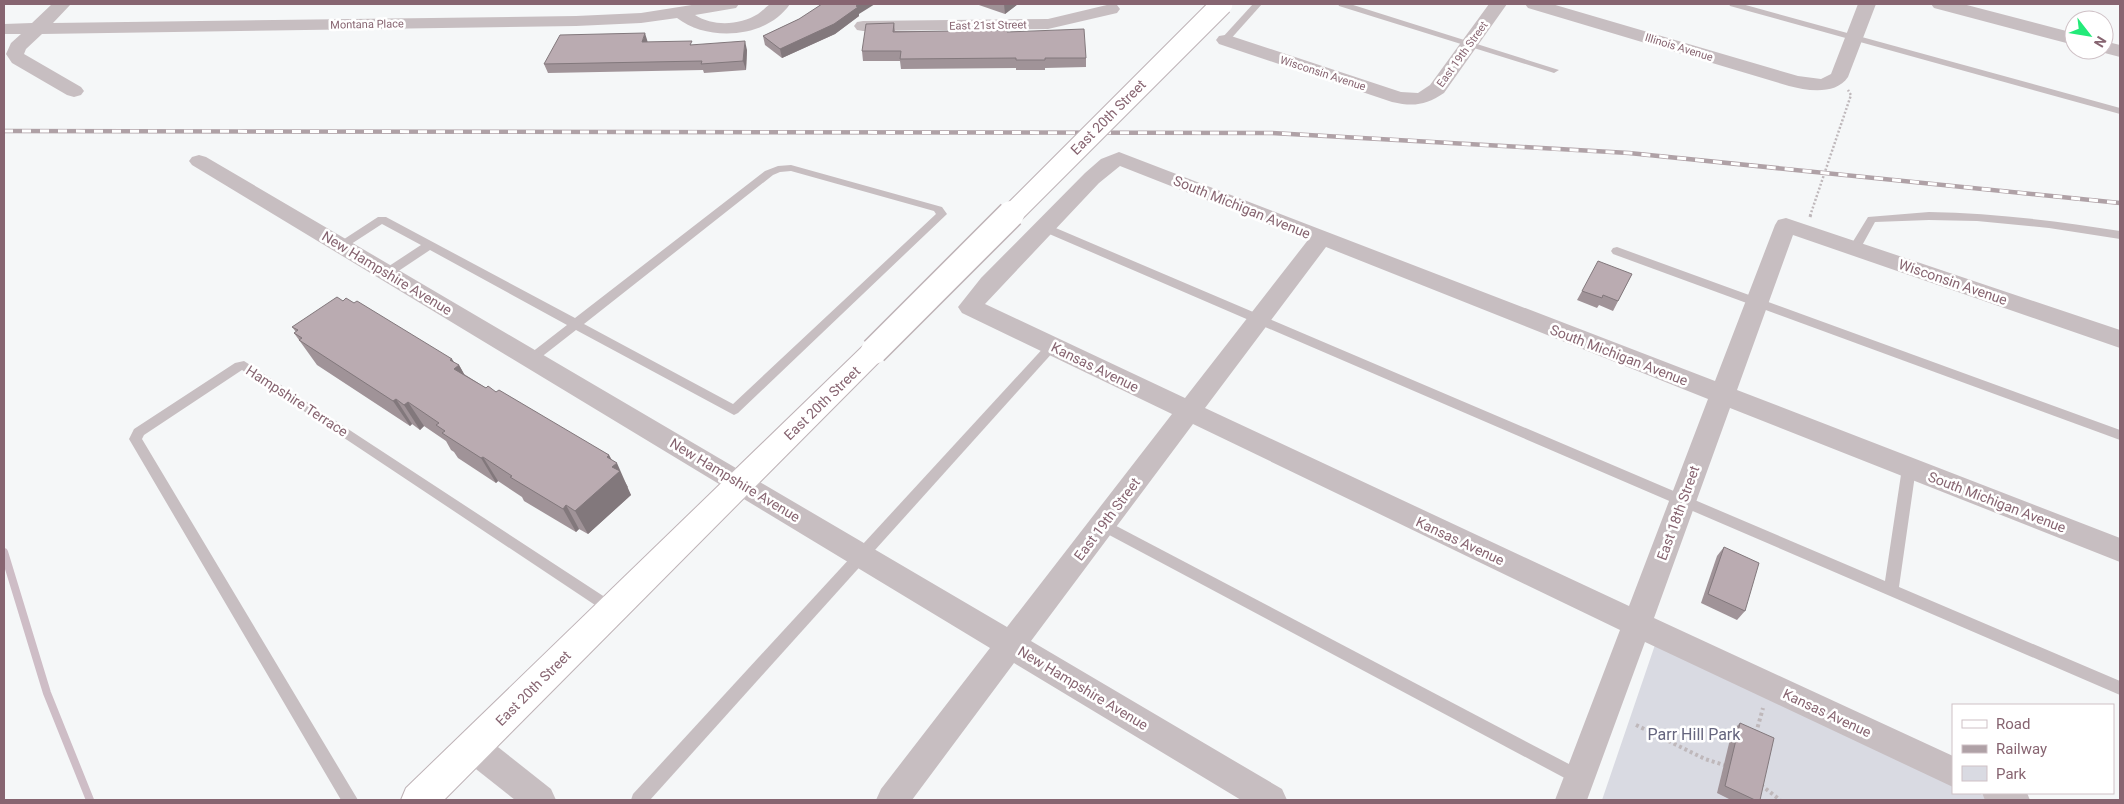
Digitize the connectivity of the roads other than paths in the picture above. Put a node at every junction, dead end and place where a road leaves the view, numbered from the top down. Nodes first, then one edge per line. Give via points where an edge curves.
1 (62, 4) edge
2 (730, 4) edge
3 (781, 4) edge
4 (1222, 4) edge
5 (1258, 4) edge
6 (1342, 4) edge
7 (1498, 4) edge
8 (1534, 4) edge
9 (1733, 4) edge
10 (1867, 4) edge
11 (1941, 4) edge
12 (1108, 6) edge
13 (680, 12) junction
14 (863, 26) dead end
15 (4, 28) edge
16 (37, 28) junction
17 (2064, 36) edge
18 (1854, 37) junction
19 (1225, 40) joint
20 (1470, 43) junction
21 (1554, 70) dead end
22 (74, 90) dead end
23 (1422, 99) joint
24 (2120, 111) edge
25 (199, 160) dead end
26 (1044, 227) junction
27 (1793, 227) joint
28 (2120, 235) edge
29 (1321, 238) junction
30 (341, 245) junction
31 (429, 245) junction
32 (1855, 248) junction
33 (1617, 251) dead end
34 (387, 273) junction
35 (1757, 302) junction
36 (1259, 320) junction
37 (577, 323) junction
38 (2120, 339) edge
39 (1051, 346) junction
40 (531, 359) junction
41 (1722, 396) junction
42 (1188, 412) junction
43 (2120, 435) edge
44 (1909, 468) junction
45 (740, 483) junction
46 (1683, 501) junction
47 (1103, 525) junction
48 (2120, 550) edge
49 (861, 556) junction
50 (1891, 590) junction
51 (612, 609) junction
52 (1637, 624) junction
53 (1011, 645) junction
54 (2120, 688) edge
55 (473, 748) junction
56 (1952, 772) edge
57 (1575, 789) edge
58 (2000, 794) edge
59 (350, 800) edge
60 (420, 800) edge
61 (540, 800) edge
62 (638, 800) edge
63 (892, 800) edge
64 (1270, 800) edge
65 (2014, 800) edge

1 - 16 street
2 - 13 street, Montana Place
3 - 13 street via 768,17 754,23 723,28 696,23
4 - 45 main road, East 20th Street, bridge
5 - 19 lane
6 - 20 lane
7 - 20 street, East 19th Street
8 - 18 street, Illinois Avenue via 1796,82 1831,81
9 - 18 lane
10 - 18 street
11 - 17 street
12 - 14 street, East 21st Street via 1075,19 1048,24
13 - 16 street, Montana Place via 576,22
15 - 16 street, Montana Place
16 - 22 street via 15,54
18 - 24 lane
19 - 23 street, Wisconsin Avenue via 1399,98
20 - 21 lane
20 - 23 street, East 19th Street via 1437,89
25 - 30 street, New Hampshire Avenue
26 - 29 street, South Michigan Avenue via 1092,178 1119,158
26 - 36 lane
26 - 39 street, Kansas Avenue via 970,307
27 - 32 street, Wisconsin Avenue
27 - 35 street, East 18th Street
28 - 32 lane via 1994,219 1930,216 1872,219
29 - 36 street, East 19th Street
29 - 41 street, South Michigan Avenue
30 - 31 lane via 382,219
30 - 34 street, New Hampshire Avenue
31 - 34 lane
31 - 37 lane
32 - 38 street, Wisconsin Avenue
33 - 35 lane
34 - 40 street, New Hampshire Avenue
35 - 41 street, East 18th Street
35 - 43 lane
36 - 42 street, East 19th Street
36 - 46 lane
37 - 37 lane via 778,169 791,168 938,209 942,214 734,410
37 - 40 lane
39 - 42 street, Kansas Avenue
39 - 49 lane
40 - 45 street, New Hampshire Avenue
41 - 44 street, South Michigan Avenue
41 - 46 street, East 18th Street
42 - 47 street, East 19th Street
42 - 52 street, Kansas Avenue
44 - 48 street, South Michigan Avenue
44 - 50 lane
45 - 49 street, New Hampshire Avenue
45 - 51 main road, East 20th Street
46 - 50 lane
46 - 52 street, East 18th Street
47 - 53 street, East 19th Street
47 - 57 lane
49 - 53 street, New Hampshire Avenue
49 - 62 lane
50 - 54 lane
51 - 55 main road, East 20th Street
51 - 59 lane, Hampshire Terrace via 244,365 139,432 135,439
52 - 56 street, Kansas Avenue
52 - 57 street, East 18th Street
53 - 63 street, East 19th Street
53 - 64 street, New Hampshire Avenue
55 - 60 main road, East 20th Street
55 - 61 street
58 - 65 street

